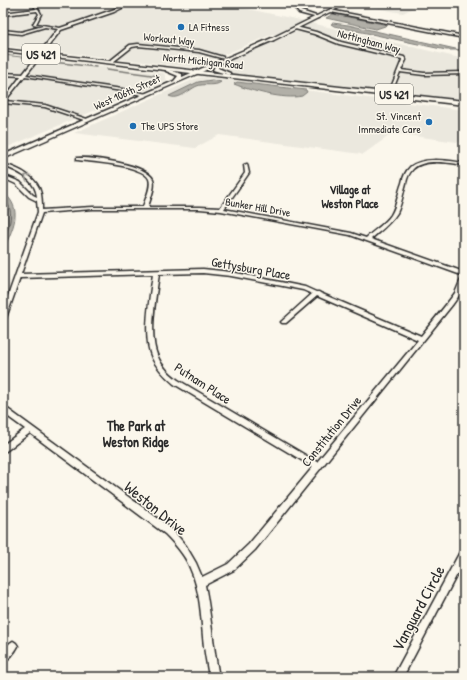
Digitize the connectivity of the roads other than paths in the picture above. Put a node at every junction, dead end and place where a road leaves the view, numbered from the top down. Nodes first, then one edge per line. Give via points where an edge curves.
1 (34, 3) edge
2 (123, 3) edge
3 (290, 3) edge
4 (346, 3) edge
5 (445, 3) edge
6 (464, 6) edge
7 (38, 10) junction
8 (331, 11) junction
9 (3, 14) edge
10 (318, 17) junction
11 (45, 27) junction
12 (296, 28) junction
13 (60, 29) junction
14 (3, 32) edge
15 (464, 37) edge
16 (3, 50) edge
17 (40, 54) junction
18 (85, 59) junction
19 (228, 59) junction
20 (112, 61) junction
21 (219, 63) junction
22 (168, 70) junction
23 (399, 71) junction
24 (198, 72) junction
25 (464, 73) edge
26 (3, 74) edge
27 (228, 74) junction
28 (25, 76) junction
29 (175, 82) junction
30 (318, 86) junction
31 (389, 94) junction
32 (146, 95) junction
33 (3, 102) edge
34 (464, 103) edge
35 (88, 120) junction
36 (3, 157) edge
37 (78, 159) dead end
38 (464, 164) edge
39 (3, 165) edge
40 (246, 165) dead end
41 (3, 176) edge
42 (39, 200) junction
43 (145, 208) junction
44 (221, 210) junction
45 (40, 212) junction
46 (368, 239) junction
47 (156, 272) junction
48 (464, 274) edge
49 (19, 276) junction
50 (464, 279) edge
51 (317, 293) junction
52 (3, 318) edge
53 (284, 322) dead end
54 (422, 339) junction
55 (3, 409) edge
56 (30, 428) junction
57 (3, 449) edge
58 (318, 466) junction
59 (464, 553) edge
60 (201, 582) junction
61 (13, 646) dead end
62 (3, 657) edge
63 (214, 677) edge
64 (398, 677) edge

1 - 7 street
2 - 13 street via 120,8 113,11
3 - 10 street via 300,12
4 - 8 street, West 106th Street
5 - 6 street
7 - 9 street
7 - 11 street via 40,16 34,24
8 - 10 street, West 106th Street
8 - 15 street
10 - 12 street, West 106th Street
11 - 13 street
11 - 14 street via 24,33
12 - 19 street, West 106th Street
12 - 23 street, Nottingham Way via 335,42 403,58
13 - 17 street
16 - 17 main road, North Michigan Road / US 421
17 - 18 main road, North Michigan Road / US 421
17 - 28 street
18 - 20 main road, North Michigan Road / US 421
18 - 22 main road, North Michigan Road / US 421
19 - 20 street, Workout Way via 199,51 138,45 132,46
19 - 21 street, West 106th Street
20 - 24 main road, North Michigan Road / US 421
21 - 24 street, West 106th Street
21 - 27 street via 215,69
22 - 24 main road, North Michigan Road / US 421
22 - 29 street via 181,76
23 - 25 street via 424,74
23 - 31 street, Nottingham Way
24 - 27 main road, North Michigan Road / US 421
24 - 29 street, West 106th Street
24 - 30 main road, North Michigan Road / US 421
26 - 28 street
27 - 30 main road, North Michigan Road / US 421
28 - 32 street
28 - 33 street
29 - 32 street, West 106th Street
30 - 31 main road, North Michigan Road / US 421
31 - 34 main road, North Michigan Road / US 421
32 - 35 street, West 106th Street
33 - 35 street via 45,106
35 - 36 street, West 106th Street
37 - 43 street via 133,167 145,172 151,183
38 - 46 street via 428,162 411,168 394,213
42 -> 39 street via 38,189 28,178 17,170
40 - 44 street via 246,175
41 - 42 street via 18,183
42 - 45 street
43 - 44 street, Bunker Hill Drive
43 - 45 street, Bunker Hill Drive
44 - 46 street, Bunker Hill Drive via 344,232
45 - 49 street
46 - 48 street, Bunker Hill Drive
47 - 49 street, Gettysburg Place
47 - 51 street, Gettysburg Place via 216,272
47 - 58 street, Putnam Place via 150,340 154,356 160,366 176,382
49 - 52 street
50 - 54 street, Constitution Drive via 457,294
51 - 53 street
51 - 54 street, Gettysburg Place
54 - 58 street, Constitution Drive
55 - 56 street, Weston Drive
56 - 57 street
56 - 60 street, Weston Drive via 168,531 188,554
58 - 60 street, Constitution Drive via 244,555 216,576
59 - 64 street, Vanguard Circle
60 - 63 street, Weston Drive
61 - 62 street

